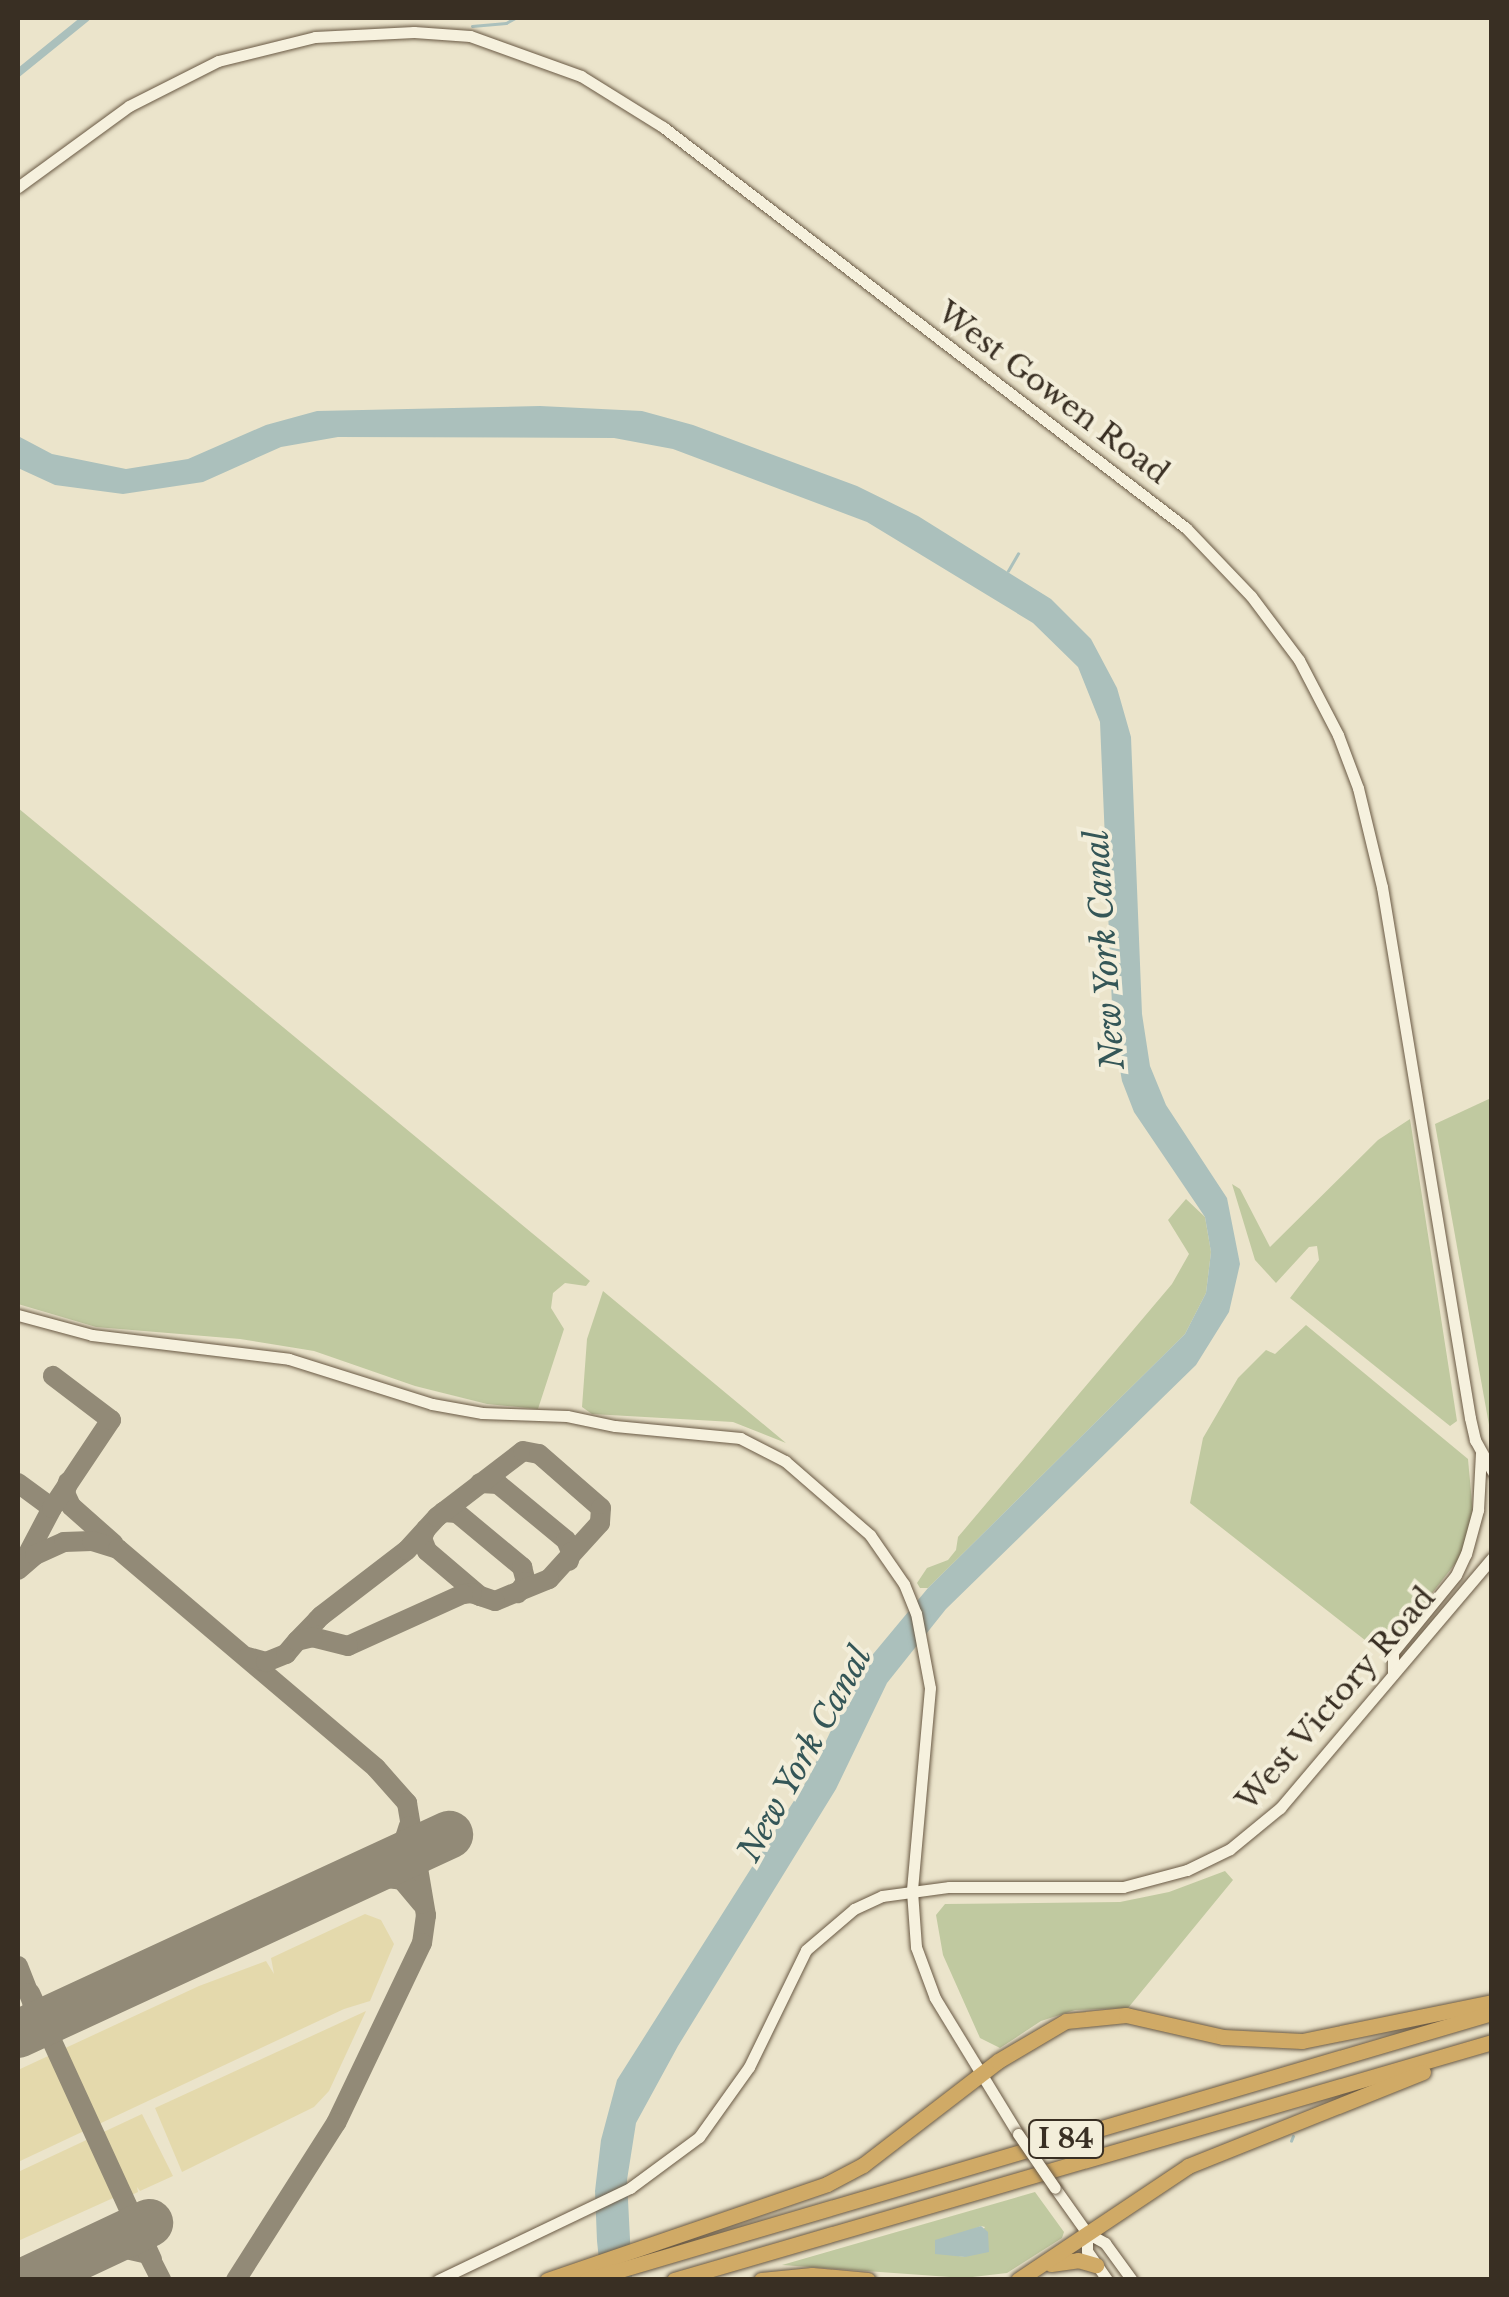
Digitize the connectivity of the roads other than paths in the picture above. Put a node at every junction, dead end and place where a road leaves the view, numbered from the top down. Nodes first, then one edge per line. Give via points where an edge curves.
1 (18, 187) edge
2 (18, 1315) edge
3 (1486, 1453) edge
4 (1492, 1471) edge
5 (1492, 1558) edge
6 (1393, 1674) junction
7 (912, 1890) junction
8 (1492, 2002) edge
9 (1492, 2013) edge
10 (1492, 2043) edge
11 (980, 2075) junction
12 (1087, 2233) junction
13 (1096, 2265) junction
14 (1042, 2267) junction
15 (590, 2273) edge
16 (438, 2280) edge
17 (547, 2280) edge
18 (674, 2280) edge
19 (761, 2280) edge
20 (868, 2280) edge
21 (1018, 2280) edge
22 (1108, 2280) edge
23 (1132, 2280) edge

1 - 3 street, West Gowen Road via 129,106 218,61 315,37 466,35 581,76 663,127 1174,517 1218,557 1278,630 1338,735 1368,824 1475,1440
2 - 7 street via 108,1338 288,1359 482,1413 567,1416 740,1438 785,1461 880,1547 922,1634 930,1703
3 - 4 street, West Gowen Road
3 - 6 street via 1466,1554 1393,1652
5 - 6 street, West Victory Road
6 - 7 street, West Victory Road via 1280,1808 1230,1849 1187,1870 1104,1889
7 - 11 street via 922,1964
7 - 16 street, West Victory Road via 868,1902 819,1935 795,1966 718,2116 678,2156 594,2207
8 - 11 highway via 1330,2037 1275,2042 1126,2015 1082,2016 1049,2028
9 - 15 highway, I 84 via 640,2264
10 - 12 highway via 1188,2166
10 - 18 highway, I 84
11 - 12 street, bridge
11 - 15 highway via 895,2144 827,2184 637,2246
12 - 13 street via 1085,2246
12 - 14 highway
12 - 23 street via 1105,2243
13 - 14 highway via 1078,2260
13 - 22 street
14 - 21 highway
15 - 17 highway
19 - 20 highway

